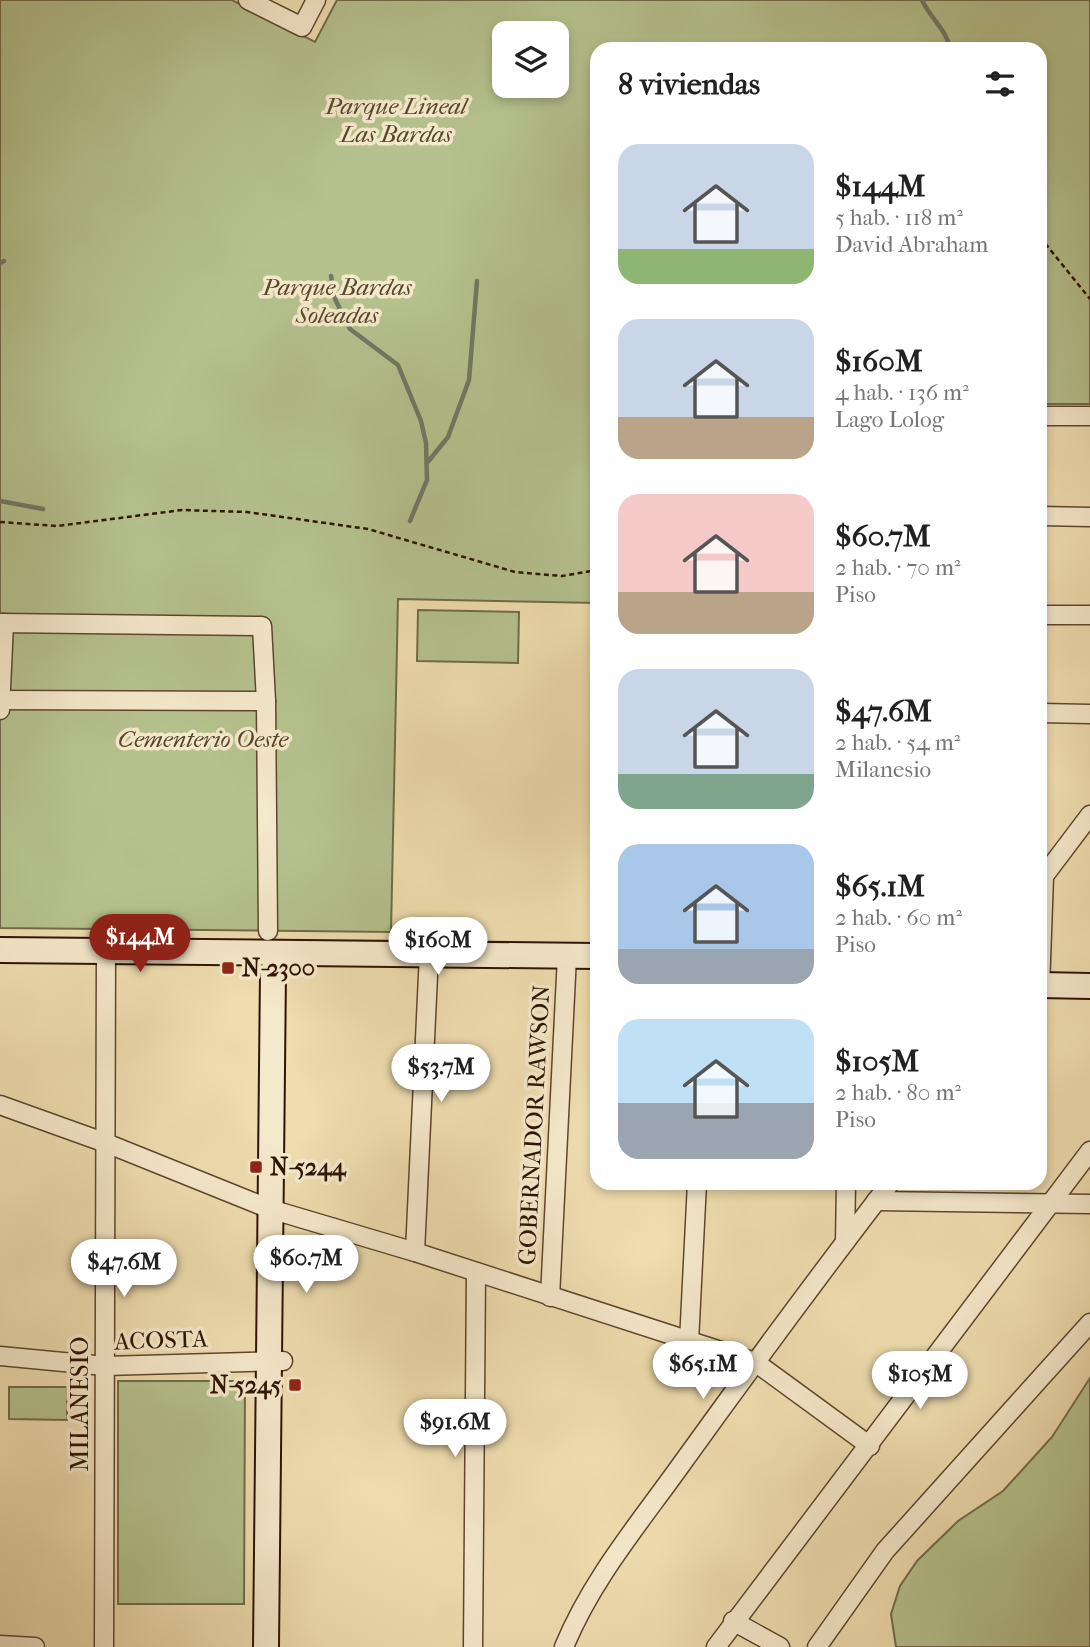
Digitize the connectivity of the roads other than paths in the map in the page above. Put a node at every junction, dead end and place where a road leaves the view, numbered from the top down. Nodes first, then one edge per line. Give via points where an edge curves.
1 (248, 0) edge
2 (316, 0) edge
3 (1047, 416) edge
4 (1090, 416) edge
5 (1047, 516) edge
6 (1090, 517) edge
7 (1047, 615) edge
8 (1090, 615) edge
9 (2, 623) edge
10 (0, 700) edge
11 (266, 701) junction
12 (0, 711) edge
13 (1047, 713) edge
14 (1090, 714) edge
15 (1090, 815) edge
16 (1047, 872) edge
17 (274, 942) junction
18 (0, 950) edge
19 (106, 951) junction
20 (429, 954) junction
21 (567, 956) junction
22 (590, 956) edge
23 (1047, 986) edge
24 (1090, 986) edge
25 (0, 1105) edge
26 (106, 1143) junction
27 (1090, 1151) edge
28 (696, 1190) edge
29 (846, 1190) edge
30 (885, 1190) edge
31 (876, 1201) junction
32 (1049, 1203) junction
33 (1090, 1204) edge
34 (277, 1211) junction
35 (845, 1242) junction
36 (415, 1252) junction
37 (476, 1272) junction
38 (550, 1297) junction
39 (1090, 1323) edge
40 (689, 1342) junction
41 (0, 1356) edge
42 (276, 1361) junction
43 (755, 1362) junction
44 (105, 1366) junction
45 (870, 1446) junction
46 (733, 1621) junction
47 (0, 1644) edge
48 (35, 1647) edge
49 (104, 1647) edge
50 (266, 1647) edge
51 (280, 1647) edge
52 (473, 1647) edge
53 (564, 1647) edge
54 (716, 1647) edge
55 (780, 1647) edge
56 (817, 1647) edge

1 - 2 street via 302,27
3 - 4 street
5 - 6 street
7 - 8 street
9 - 10 street
9 - 11 street via 262,626
10 - 11 street
10 - 12 street
11 - 17 street
13 - 14 street
15 - 16 street
17 - 19 main road
17 - 20 main road
17 - 34 main road via 287,972
18 - 19 main road
19 - 26 street, MILANESIO
20 - 21 main road
20 - 36 street
21 - 22 main road
21 - 38 street, GOBERNADOR RAWSON
23 - 24 main road
25 - 26 street
26 - 34 street
26 - 44 street, MILANESIO
27 - 32 street
28 - 40 street
29 - 35 street
30 - 31 street
31 - 32 street
31 - 35 street
32 - 33 street
32 - 45 street
34 - 36 street
34 - 42 main road
35 - 43 street
36 - 37 street
37 - 38 street
37 - 52 street
38 - 40 street
39 - 56 street via 886,1551
40 - 43 street
41 - 44 street, ACOSTA
42 - 44 street, ACOSTA
42 - 50 main road
42 - 51 main road
43 - 45 street
43 - 53 street via 597,1582
44 - 49 street, MILANESIO
45 - 46 street
46 - 54 street
46 - 55 street
47 - 48 street

